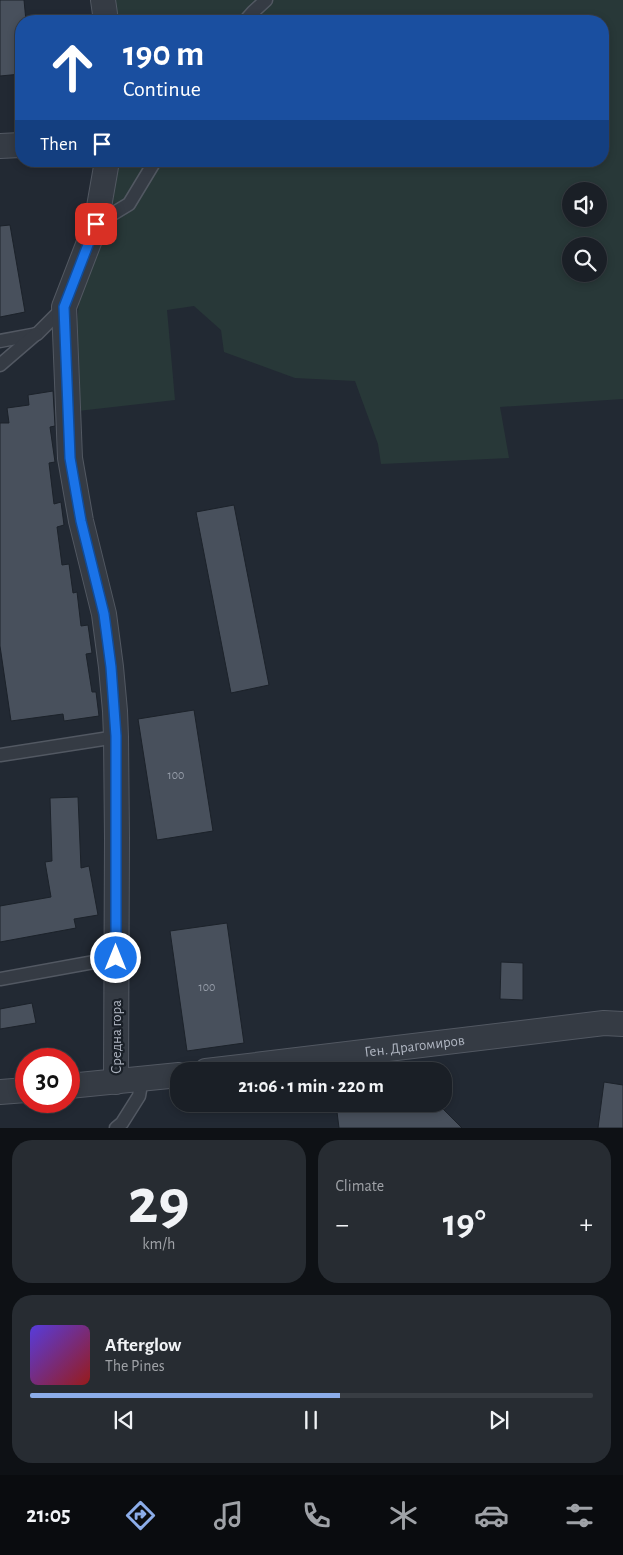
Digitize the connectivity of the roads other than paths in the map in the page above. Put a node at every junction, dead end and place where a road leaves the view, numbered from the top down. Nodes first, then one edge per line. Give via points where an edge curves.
1 (103, 0) edge
2 (266, 0) edge
3 (105, 15) edge
4 (251, 15) edge
5 (15, 145) edge
6 (0, 146) edge
7 (106, 167) edge
8 (151, 167) edge
9 (96, 224) junction
10 (64, 307) junction
11 (37, 334) junction
12 (0, 341) edge
13 (0, 365) edge
14 (116, 736) junction
15 (0, 755) edge
16 (116, 958) junction
17 (0, 979) edge
18 (623, 1024) edge
19 (281, 1062) edge
20 (170, 1076) edge
21 (142, 1079) junction
22 (116, 1082) junction
23 (80, 1085) edge
24 (15, 1091) edge
25 (0, 1092) edge
26 (116, 1128) edge

1 - 3 street
2 - 4 lane
5 - 6 street
7 - 9 street
8 - 9 lane via 129,204
9 - 10 street
10 - 11 lane
10 - 14 street, Средна гора via 70,458 81,521 104,614
11 - 12 lane
11 - 13 lane
14 - 15 lane
14 - 16 street, Средна гора
16 - 17 lane
16 - 22 street, Средна гора
18 - 19 street, Ген. Драгомиров via 604,1023
20 - 21 street
21 - 22 street
21 - 26 lane via 139,1096
22 - 23 street
24 - 25 street

